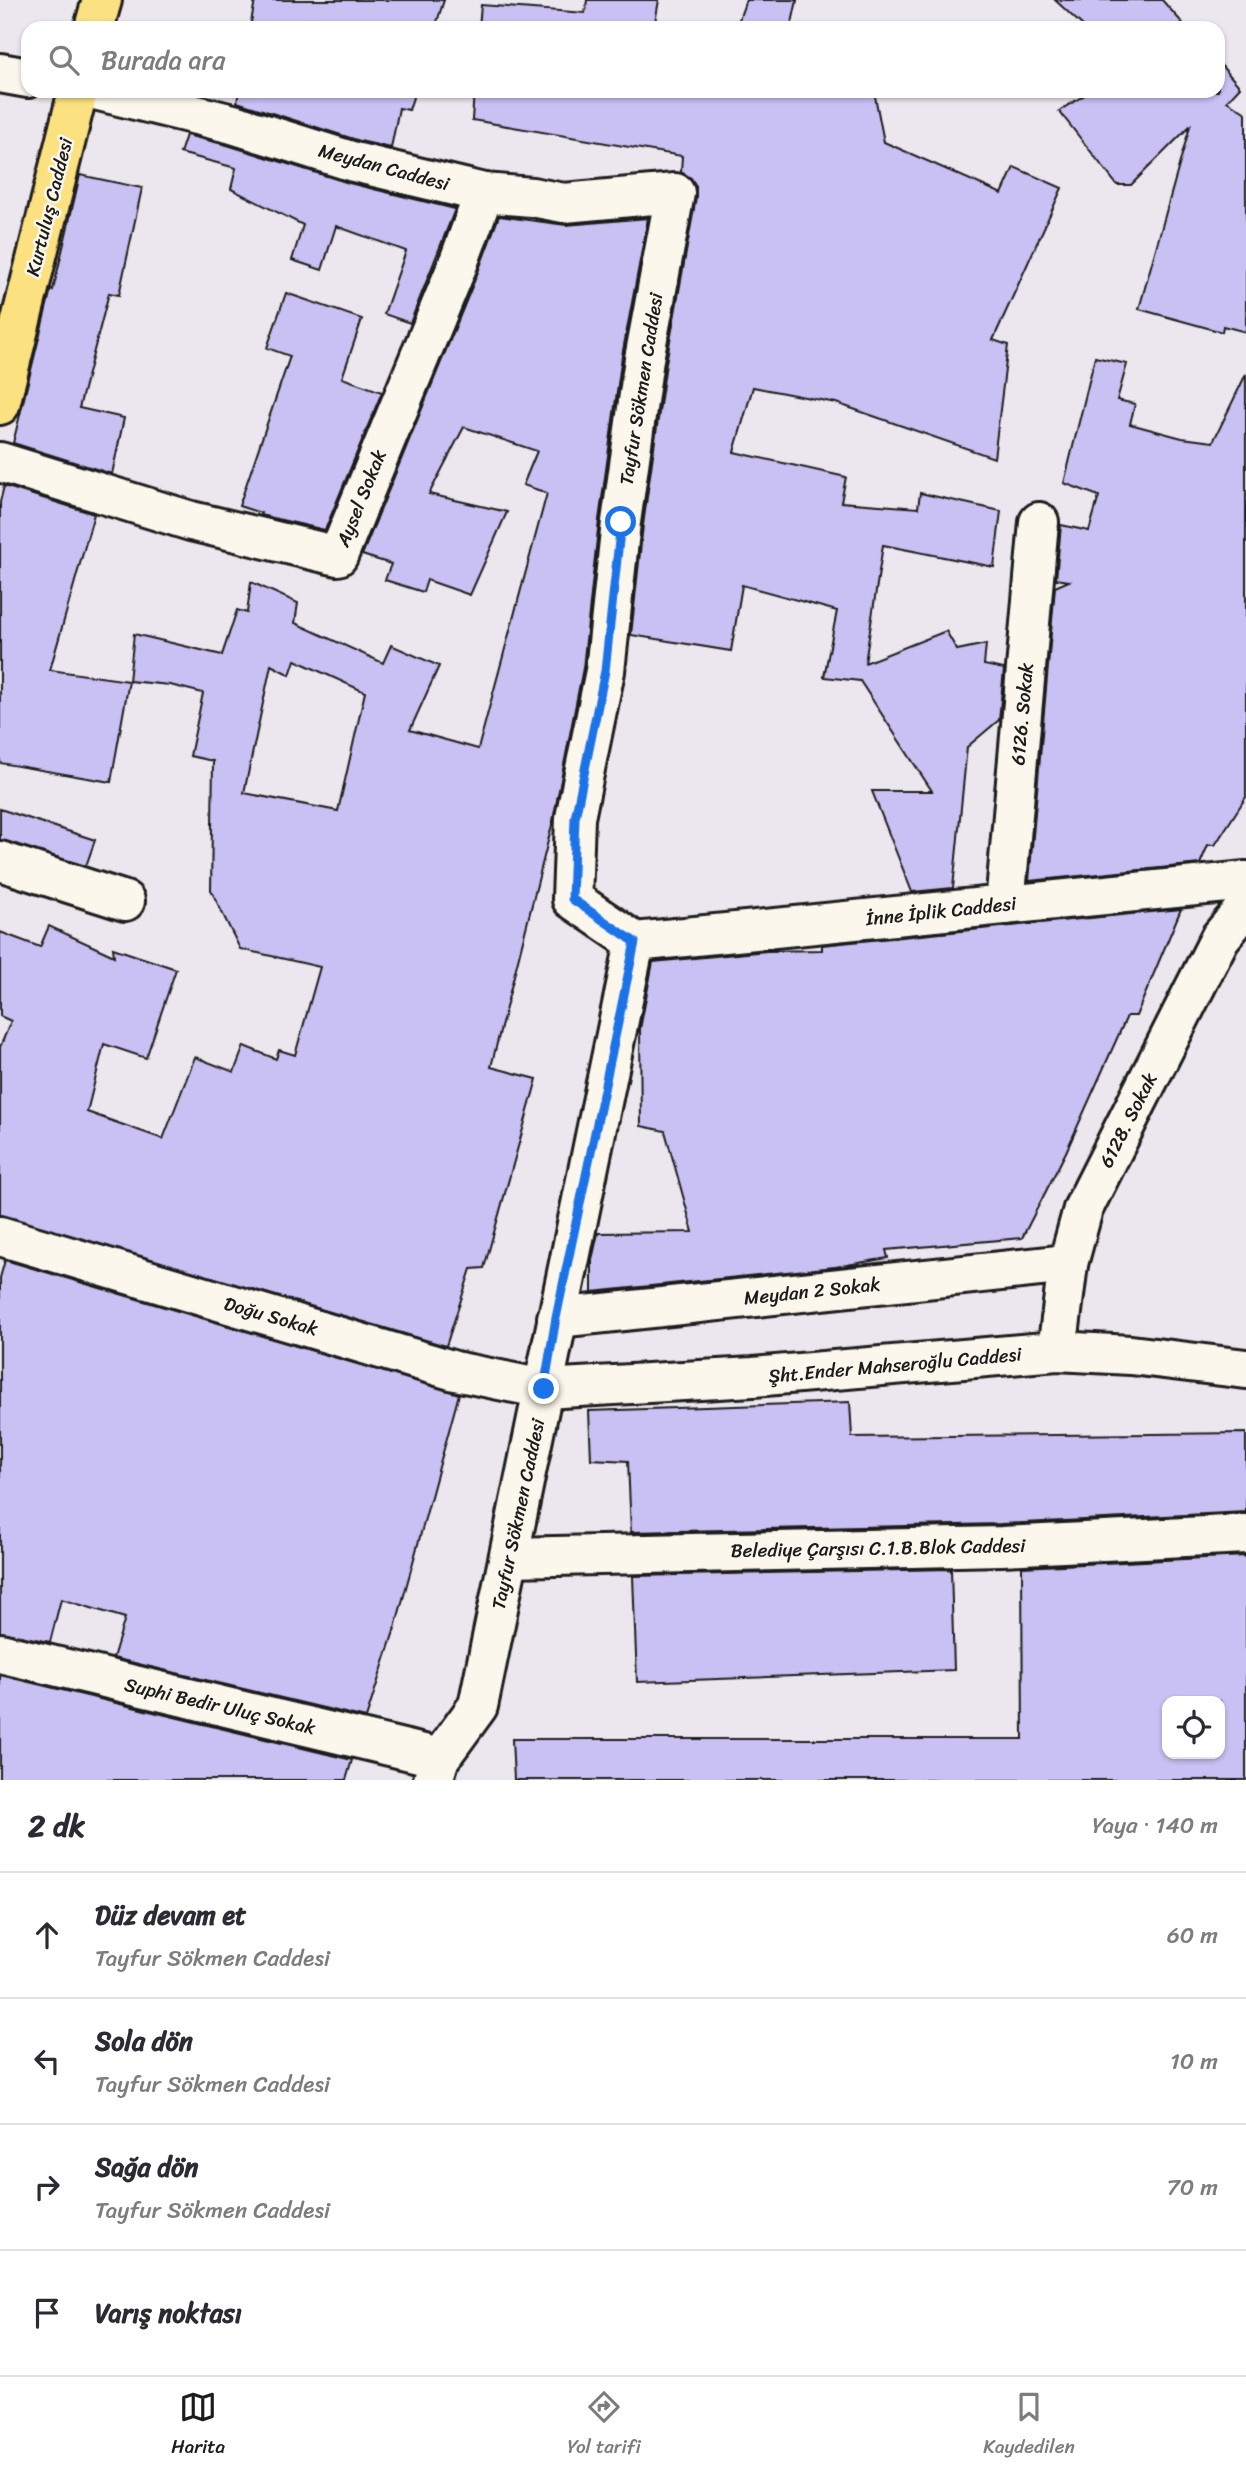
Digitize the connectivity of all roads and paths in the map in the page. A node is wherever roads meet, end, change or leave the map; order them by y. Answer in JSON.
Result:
{"nodes":[{"id":1,"x":102,"y":0,"type":"edge"},
{"id":2,"x":96,"y":21,"type":"edge"},
{"id":3,"x":0,"y":73,"type":"edge"},
{"id":4,"x":21,"y":77,"type":"edge"},
{"id":5,"x":76,"y":98,"type":"edge"},
{"id":6,"x":127,"y":98,"type":"edge"},
{"id":7,"x":484,"y":193,"type":"junction"},
{"id":8,"x":675,"y":193,"type":"joint"},
{"id":9,"x":0,"y":405,"type":"edge"},
{"id":10,"x":0,"y":462,"type":"edge"},
{"id":11,"x":1039,"y":522,"type":"dead end"},
{"id":12,"x":0,"y":861,"type":"edge"},
{"id":13,"x":1246,"y":880,"type":"edge"},
{"id":14,"x":125,"y":901,"type":"dead end"},
{"id":15,"x":1005,"y":905,"type":"junction"},
{"id":16,"x":1246,"y":906,"type":"edge"},
{"id":17,"x":635,"y":942,"type":"junction"},
{"id":18,"x":0,"y":1236,"type":"edge"},
{"id":19,"x":1068,"y":1264,"type":"junction"},
{"id":20,"x":556,"y":1318,"type":"junction"},
{"id":21,"x":1057,"y":1352,"type":"junction"},
{"id":22,"x":1246,"y":1369,"type":"edge"},
{"id":23,"x":544,"y":1389,"type":"junction"},
{"id":24,"x":1246,"y":1534,"type":"edge"},
{"id":25,"x":509,"y":1557,"type":"junction"},
{"id":26,"x":0,"y":1653,"type":"edge"},
{"id":27,"x":437,"y":1769,"type":"edge"}],
"edges":[{"from":1,"to":2,"type":"main road"},
{"from":3,"to":4,"type":"street"},
{"from":5,"to":9,"type":"main road","name":"Kurtuluş Caddesi"},
{"from":6,"to":7,"type":"street","name":"Meydan Caddesi"},
{"from":7,"to":8,"type":"street","name":"Meydan Caddesi"},
{"from":7,"to":10,"type":"street","name":"Aysel Sokak"},
{"from":8,"to":17,"type":"street","name":"Tayfur Sökmen Caddesi"},
{"from":11,"to":15,"type":"street","name":"6126. Sokak"},
{"from":12,"to":14,"type":"street"},
{"from":13,"to":15,"type":"street","name":"İnne İplik Caddesi"},
{"from":15,"to":17,"type":"street","name":"İnne İplik Caddesi"},
{"from":16,"to":19,"type":"street","name":"6128. Sokak"},
{"from":17,"to":20,"type":"street","name":"Tayfur Sökmen Caddesi"},
{"from":18,"to":23,"type":"street","name":"Doğu Sokak"},
{"from":19,"to":20,"type":"street","name":"Meydan 2 Sokak"},
{"from":19,"to":21,"type":"street","name":"6128. Sokak"},
{"from":20,"to":23,"type":"street","name":"Tayfur Sökmen Caddesi"},
{"from":21,"to":22,"type":"street","name":"Şht.Ender Mahseroğlu Caddesi"},
{"from":21,"to":23,"type":"street","name":"Şht.Ender Mahseroğlu Caddesi"},
{"from":23,"to":25,"type":"street","name":"Tayfur Sökmen Caddesi"},
{"from":24,"to":25,"type":"street","name":"Belediye Çarşısı C.1.B.Blok Caddesi"},
{"from":25,"to":27,"type":"street","name":"Tayfur Sökmen Caddesi"},
{"from":26,"to":27,"type":"street","name":"Suphi Bedir Uluç Sokak"}]}
